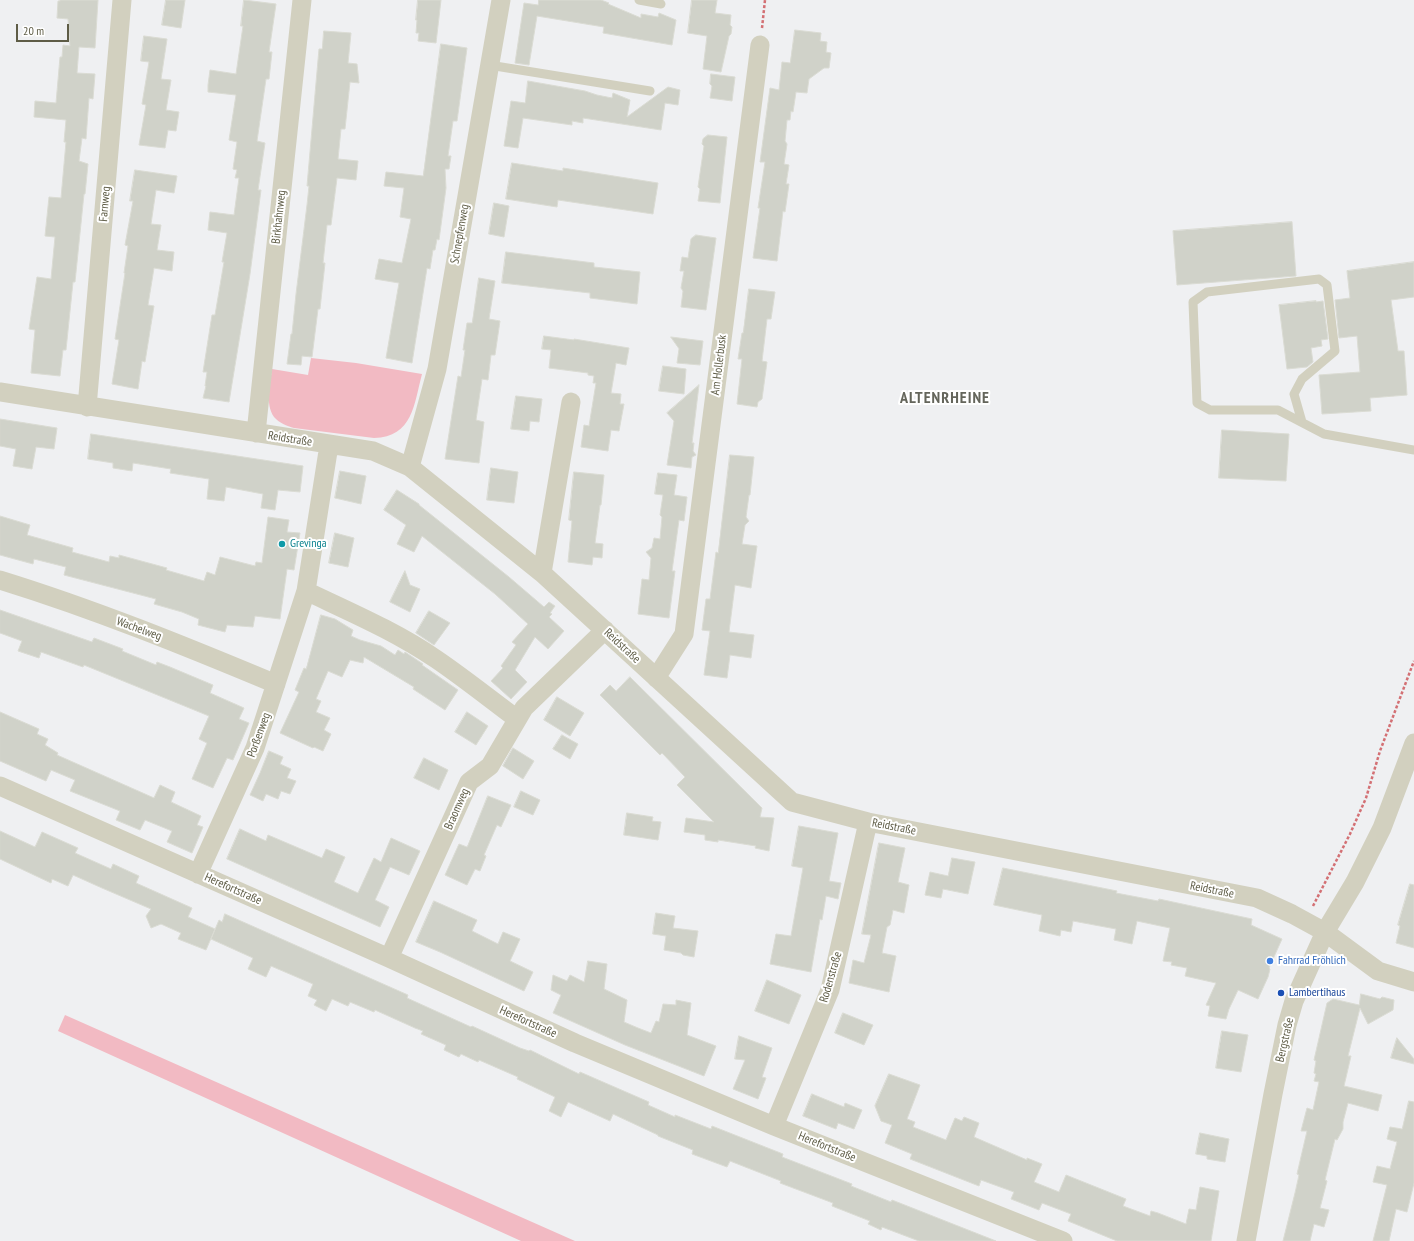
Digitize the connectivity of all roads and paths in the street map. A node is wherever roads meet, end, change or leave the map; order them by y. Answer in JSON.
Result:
{"nodes":[{"id":1,"x":122,"y":0,"type":"edge"},
{"id":2,"x":302,"y":0,"type":"edge"},
{"id":3,"x":500,"y":0,"type":"edge"},
{"id":4,"x":639,"y":0,"type":"edge"},
{"id":5,"x":766,"y":0,"type":"edge"},
{"id":6,"x":660,"y":4,"type":"dead end"},
{"id":7,"x":760,"y":45,"type":"joint"},
{"id":8,"x":489,"y":65,"type":"junction"},
{"id":9,"x":650,"y":91,"type":"dead end"},
{"id":10,"x":0,"y":392,"type":"edge"},
{"id":11,"x":570,"y":402,"type":"dead end"},
{"id":12,"x":87,"y":407,"type":"junction"},
{"id":13,"x":1302,"y":422,"type":"junction"},
{"id":14,"x":256,"y":433,"type":"junction"},
{"id":15,"x":329,"y":445,"type":"junction"},
{"id":16,"x":1414,"y":450,"type":"edge"},
{"id":17,"x":410,"y":467,"type":"junction"},
{"id":18,"x":542,"y":573,"type":"junction"},
{"id":19,"x":0,"y":580,"type":"edge"},
{"id":20,"x":306,"y":592,"type":"junction"},
{"id":21,"x":605,"y":630,"type":"junction"},
{"id":22,"x":1414,"y":661,"type":"edge"},
{"id":23,"x":656,"y":678,"type":"junction"},
{"id":24,"x":276,"y":684,"type":"junction"},
{"id":25,"x":518,"y":719,"type":"junction"},
{"id":26,"x":1414,"y":743,"type":"edge"},
{"id":27,"x":0,"y":786,"type":"edge"},
{"id":28,"x":868,"y":822,"type":"junction"},
{"id":29,"x":198,"y":874,"type":"junction"},
{"id":30,"x":1304,"y":921,"type":"junction"},
{"id":31,"x":1324,"y":932,"type":"junction"},
{"id":32,"x":389,"y":958,"type":"junction"},
{"id":33,"x":1414,"y":982,"type":"edge"},
{"id":34,"x":774,"y":1126,"type":"junction"},
{"id":35,"x":1063,"y":1241,"type":"edge"},
{"id":36,"x":1246,"y":1241,"type":"edge"}],
"edges":[{"from":1,"to":12,"type":"street","name":"Farnweg"},
{"from":2,"to":14,"type":"street","name":"Birkhahnweg"},
{"from":3,"to":8,"type":"street","name":"Schnepfenweg"},
{"from":4,"to":6,"type":"lane"},
{"from":5,"to":7,"type":"path"},
{"from":7,"to":23,"type":"street","name":"Am Hollerbusk"},
{"from":8,"to":9,"type":"lane"},
{"from":8,"to":17,"type":"street","name":"Schnepfenweg"},
{"from":10,"to":12,"type":"street","name":"Reidstraße"},
{"from":11,"to":18,"type":"street"},
{"from":12,"to":14,"type":"street","name":"Reidstraße"},
{"from":13,"to":13,"type":"lane"},
{"from":13,"to":16,"type":"lane"},
{"from":14,"to":15,"type":"street","name":"Reidstraße"},
{"from":15,"to":17,"type":"street","name":"Reidstraße"},
{"from":15,"to":20,"type":"street","name":"Porßenweg"},
{"from":17,"to":18,"type":"street","name":"Reidstraße"},
{"from":18,"to":21,"type":"street","name":"Reidstraße"},
{"from":19,"to":24,"type":"street","name":"Wachelweg"},
{"from":20,"to":24,"type":"street","name":"Porßenweg"},
{"from":20,"to":25,"type":"street"},
{"from":21,"to":23,"type":"street","name":"Reidstraße"},
{"from":21,"to":25,"type":"street","name":"Braomweg"},
{"from":22,"to":30,"type":"path"},
{"from":23,"to":28,"type":"street","name":"Reidstraße"},
{"from":24,"to":29,"type":"street","name":"Porßenweg"},
{"from":25,"to":32,"type":"street","name":"Braomweg"},
{"from":26,"to":31,"type":"street","name":"Bergstraße"},
{"from":27,"to":29,"type":"street","name":"Herefortstraße"},
{"from":28,"to":30,"type":"street","name":"Reidstraße"},
{"from":28,"to":34,"type":"street","name":"Rodenstraße"},
{"from":29,"to":32,"type":"street","name":"Herefortstraße"},
{"from":30,"to":31,"type":"street","name":"Reidstraße"},
{"from":31,"to":33,"type":"street","name":"Reidstraße"},
{"from":31,"to":36,"type":"street","name":"Bergstraße"},
{"from":32,"to":34,"type":"street","name":"Herefortstraße"},
{"from":34,"to":35,"type":"street","name":"Herefortstraße"}]}
